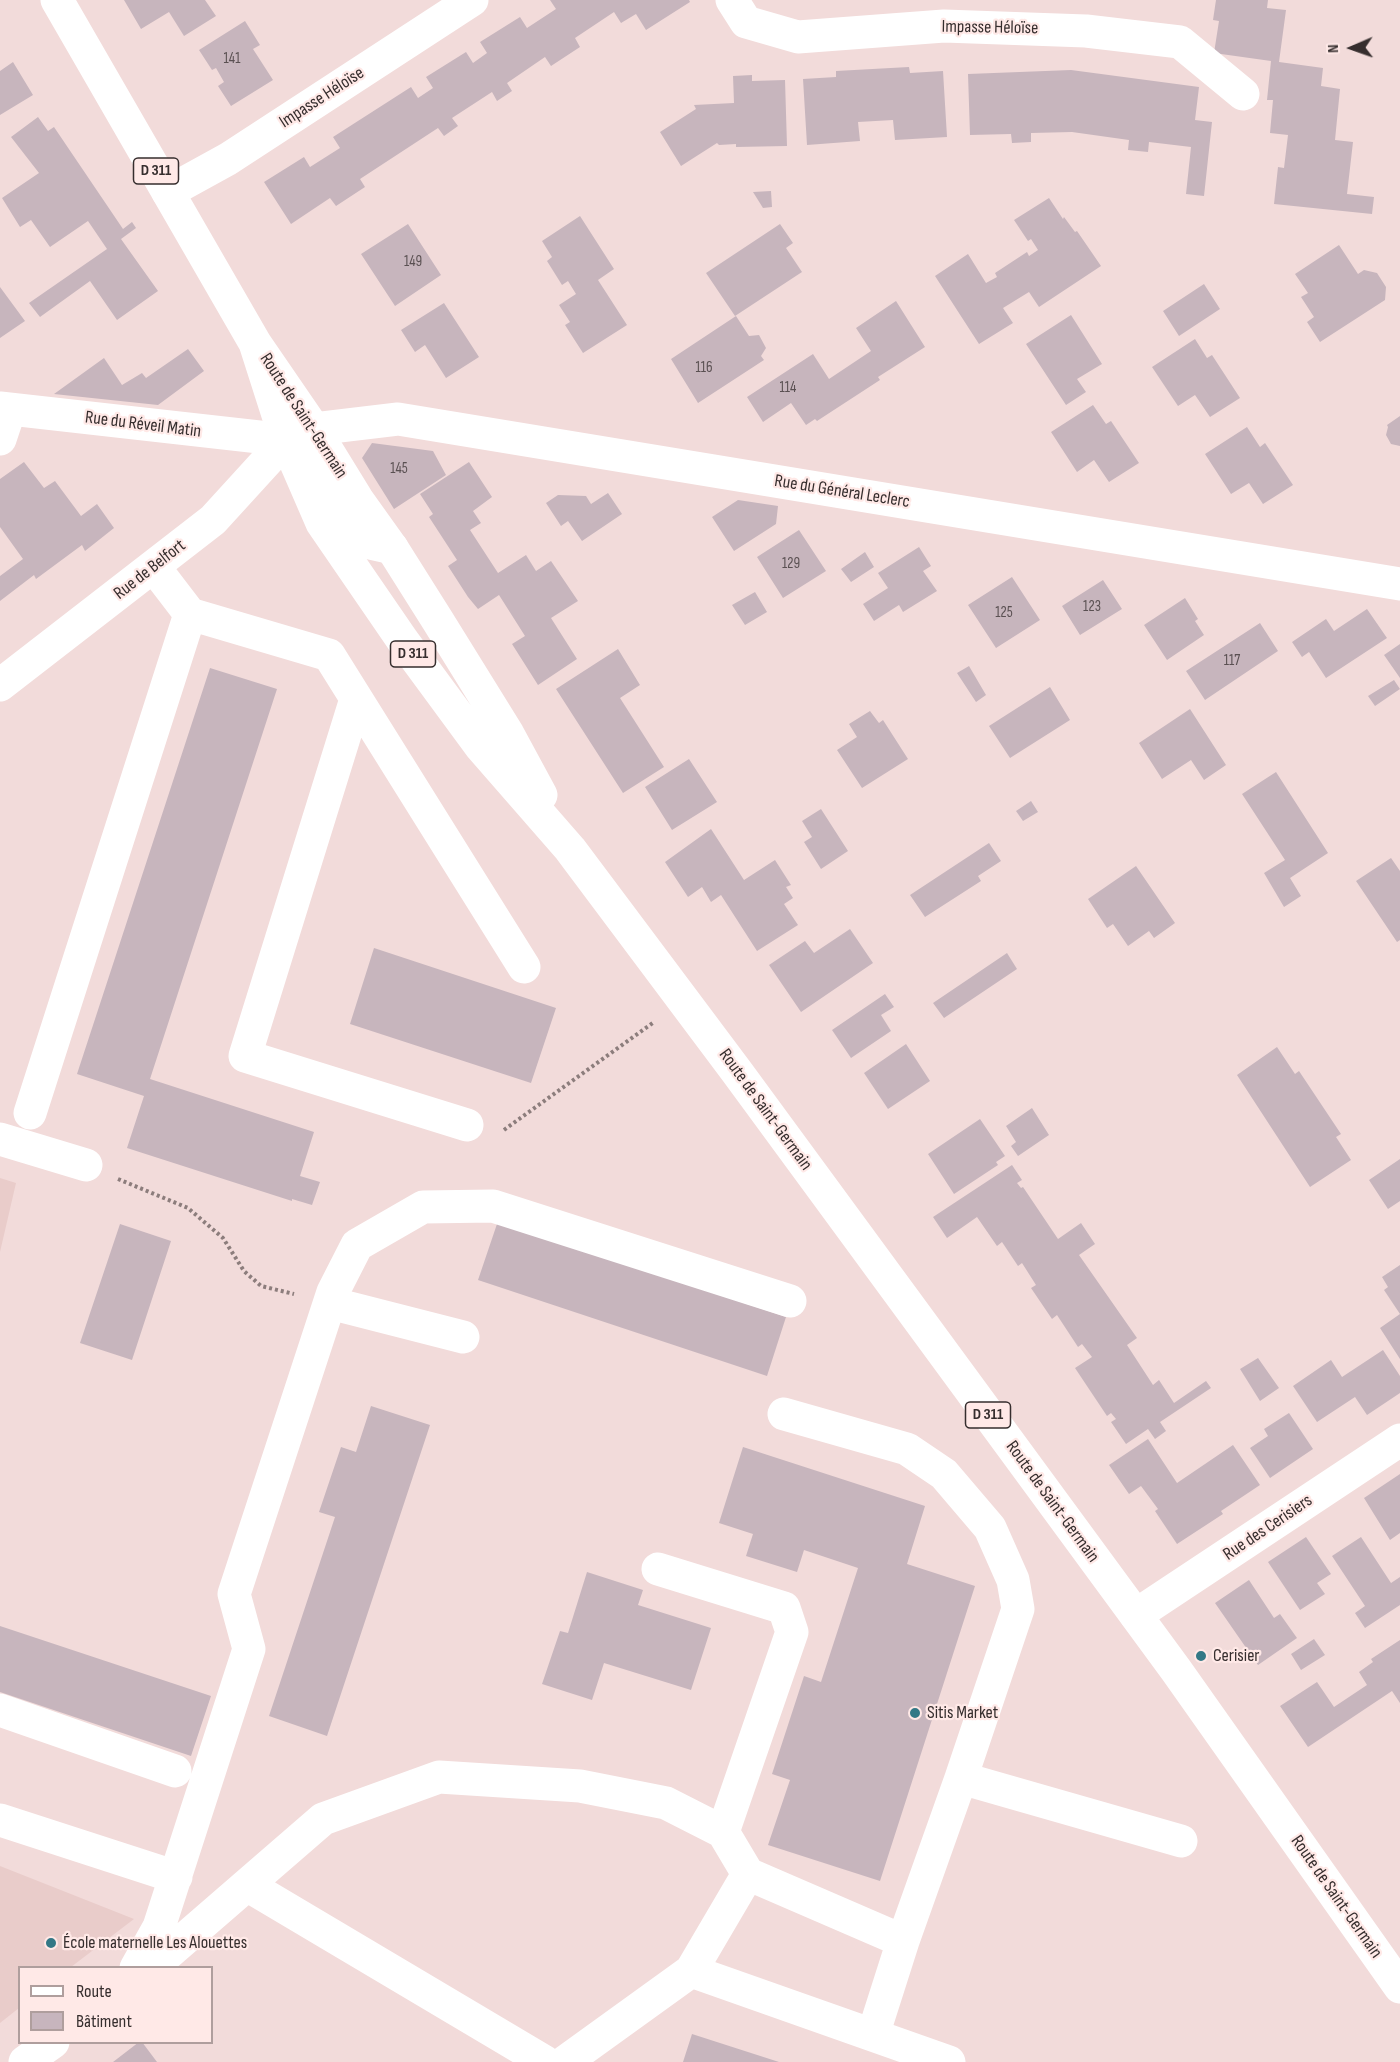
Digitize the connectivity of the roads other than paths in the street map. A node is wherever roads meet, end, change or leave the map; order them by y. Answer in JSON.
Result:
{"nodes":[{"id":1,"x":57,"y":0,"type":"edge"},
{"id":2,"x":472,"y":0,"type":"edge"},
{"id":3,"x":732,"y":0,"type":"edge"},
{"id":4,"x":1244,"y":94,"type":"dead end"},
{"id":5,"x":168,"y":192,"type":"junction"},
{"id":6,"x":3,"y":418,"type":"edge"},
{"id":7,"x":300,"y":435,"type":"junction"},
{"id":8,"x":154,"y":567,"type":"junction"},
{"id":9,"x":1400,"y":584,"type":"edge"},
{"id":10,"x":190,"y":614,"type":"junction"},
{"id":11,"x":0,"y":685,"type":"edge"},
{"id":12,"x":356,"y":699,"type":"junction"},
{"id":13,"x":570,"y":849,"type":"junction"},
{"id":14,"x":524,"y":968,"type":"dead end"},
{"id":15,"x":30,"y":1113,"type":"dead end"},
{"id":16,"x":466,"y":1125,"type":"dead end"},
{"id":17,"x":0,"y":1139,"type":"edge"},
{"id":18,"x":86,"y":1165,"type":"road end"},
{"id":19,"x":790,"y":1301,"type":"dead end"},
{"id":20,"x":330,"y":1303,"type":"junction"},
{"id":21,"x":463,"y":1337,"type":"dead end"},
{"id":22,"x":784,"y":1414,"type":"dead end"},
{"id":23,"x":1400,"y":1440,"type":"edge"},
{"id":24,"x":658,"y":1569,"type":"dead end"},
{"id":25,"x":1136,"y":1615,"type":"junction"},
{"id":26,"x":0,"y":1710,"type":"edge"},
{"id":27,"x":175,"y":1771,"type":"dead end"},
{"id":28,"x":961,"y":1778,"type":"junction"},
{"id":29,"x":0,"y":1820,"type":"edge"},
{"id":30,"x":723,"y":1832,"type":"junction"},
{"id":31,"x":1181,"y":1841,"type":"dead end"},
{"id":32,"x":748,"y":1874,"type":"junction"},
{"id":33,"x":176,"y":1877,"type":"junction"},
{"id":34,"x":246,"y":1885,"type":"junction"},
{"id":35,"x":903,"y":1941,"type":"junction"},
{"id":36,"x":137,"y":1966,"type":"edge"},
{"id":37,"x":153,"y":1966,"type":"edge"},
{"id":38,"x":691,"y":1971,"type":"junction"},
{"id":39,"x":1400,"y":1987,"type":"edge"},
{"id":40,"x":873,"y":2035,"type":"junction"},
{"id":41,"x":52,"y":2044,"type":"edge"},
{"id":42,"x":25,"y":2062,"type":"edge"},
{"id":43,"x":545,"y":2062,"type":"edge"},
{"id":44,"x":565,"y":2062,"type":"edge"},
{"id":45,"x":949,"y":2062,"type":"edge"}],
"edges":[{"from":1,"to":5,"type":"street","number":"D 311"},
{"from":2,"to":5,"type":"street","name":"Impasse Héloïse"},
{"from":3,"to":4,"type":"street","name":"Impasse Héloïse"},
{"from":5,"to":7,"type":"street","name":"Route de Saint-Germain","number":"D 311"},
{"from":6,"to":7,"type":"street","name":"Rue du Réveil Matin"},
{"from":7,"to":8,"type":"street","name":"Rue de Belfort"},
{"from":7,"to":9,"type":"street","name":"Rue du Général Leclerc"},
{"from":7,"to":13,"type":"street","name":"Route de Saint-Germain","number":"D 311"},
{"from":7,"to":13,"type":"street","name":"Route de Saint-Germain","number":"D 311"},
{"from":8,"to":10,"type":"street"},
{"from":8,"to":11,"type":"street","name":"Rue de Belfort"},
{"from":10,"to":12,"type":"street"},
{"from":10,"to":15,"type":"street"},
{"from":12,"to":14,"type":"street"},
{"from":12,"to":16,"type":"street"},
{"from":13,"to":25,"type":"street","name":"Route de Saint-Germain","number":"D 311"},
{"from":17,"to":18,"type":"street"},
{"from":19,"to":20,"type":"street"},
{"from":20,"to":21,"type":"street"},
{"from":20,"to":33,"type":"street"},
{"from":22,"to":28,"type":"street"},
{"from":23,"to":25,"type":"street","name":"Rue des Cerisiers"},
{"from":24,"to":30,"type":"street"},
{"from":25,"to":39,"type":"street","name":"Route de Saint-Germain","number":"D 311"},
{"from":26,"to":27,"type":"street"},
{"from":28,"to":31,"type":"street"},
{"from":28,"to":35,"type":"street"},
{"from":29,"to":33,"type":"street"},
{"from":30,"to":32,"type":"street"},
{"from":30,"to":34,"type":"street"},
{"from":32,"to":35,"type":"street"},
{"from":32,"to":38,"type":"street"},
{"from":33,"to":36,"type":"street"},
{"from":34,"to":37,"type":"street"},
{"from":34,"to":43,"type":"street"},
{"from":35,"to":40,"type":"street"},
{"from":38,"to":40,"type":"street"},
{"from":38,"to":44,"type":"street"},
{"from":40,"to":45,"type":"street"},
{"from":41,"to":42,"type":"street"}]}
